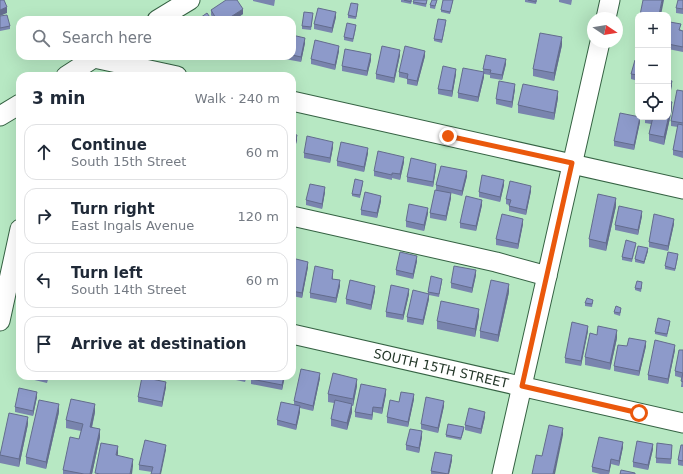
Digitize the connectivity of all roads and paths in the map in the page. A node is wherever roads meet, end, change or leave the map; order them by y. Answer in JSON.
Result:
{"nodes":[{"id":1,"x":190,"y":0,"type":"edge"},
{"id":2,"x":610,"y":0,"type":"edge"},
{"id":3,"x":607,"y":12,"type":"edge"},
{"id":4,"x":164,"y":16,"type":"edge"},
{"id":5,"x":599,"y":48,"type":"edge"},
{"id":6,"x":91,"y":60,"type":"edge"},
{"id":7,"x":109,"y":60,"type":"edge"},
{"id":8,"x":72,"y":72,"type":"edge"},
{"id":9,"x":160,"y":72,"type":"edge"},
{"id":10,"x":296,"y":102,"type":"edge"},
{"id":11,"x":16,"y":106,"type":"edge"},
{"id":12,"x":0,"y":116,"type":"edge"},
{"id":13,"x":572,"y":163,"type":"junction"},
{"id":14,"x":683,"y":189,"type":"edge"},
{"id":15,"x":296,"y":217,"type":"edge"},
{"id":16,"x":15,"y":272,"type":"edge"},
{"id":17,"x":547,"y":276,"type":"junction"},
{"id":18,"x":0,"y":321,"type":"edge"},
{"id":19,"x":296,"y":335,"type":"edge"},
{"id":20,"x":522,"y":386,"type":"junction"},
{"id":21,"x":683,"y":423,"type":"edge"},
{"id":22,"x":502,"y":474,"type":"edge"}],
"edges":[{"from":1,"to":4,"type":"street"},
{"from":2,"to":3,"type":"street"},
{"from":5,"to":13,"type":"street"},
{"from":6,"to":8,"type":"street"},
{"from":7,"to":9,"type":"street"},
{"from":10,"to":13,"type":"street"},
{"from":11,"to":12,"type":"street"},
{"from":13,"to":14,"type":"street"},
{"from":13,"to":17,"type":"street"},
{"from":15,"to":17,"type":"street"},
{"from":16,"to":18,"type":"street"},
{"from":17,"to":20,"type":"street"},
{"from":19,"to":20,"type":"street","name":"SOUTH 15TH STREET"},
{"from":20,"to":21,"type":"street","name":"SOUTH 15TH STREET"},
{"from":20,"to":22,"type":"street"}]}
